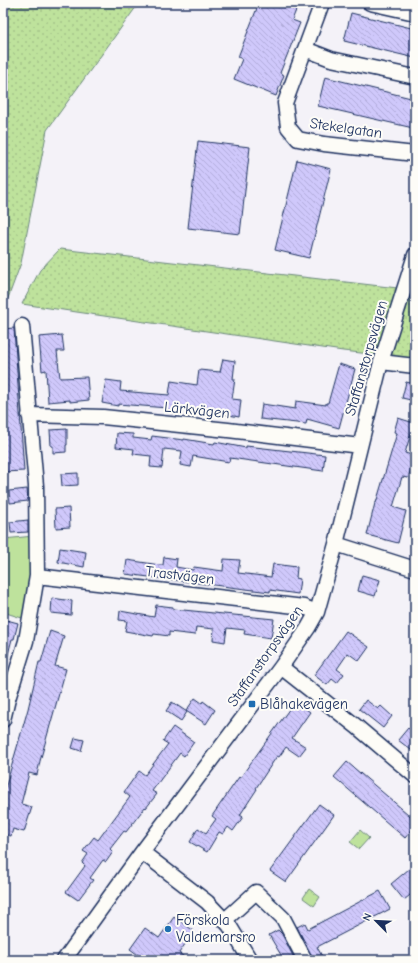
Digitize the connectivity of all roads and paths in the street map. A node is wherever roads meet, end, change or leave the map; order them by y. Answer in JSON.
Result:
{"nodes":[{"id":1,"x":322,"y":3,"type":"edge"},
{"id":2,"x":370,"y":3,"type":"edge"},
{"id":3,"x":415,"y":13,"type":"edge"},
{"id":4,"x":305,"y":49,"type":"junction"},
{"id":5,"x":415,"y":77,"type":"edge"},
{"id":6,"x":415,"y":154,"type":"edge"},
{"id":7,"x":415,"y":255,"type":"edge"},
{"id":8,"x":22,"y":326,"type":"dead end"},
{"id":9,"x":381,"y":362,"type":"junction"},
{"id":10,"x":415,"y":366,"type":"edge"},
{"id":11,"x":29,"y":415,"type":"junction"},
{"id":12,"x":360,"y":446,"type":"junction"},
{"id":13,"x":336,"y":544,"type":"junction"},
{"id":14,"x":415,"y":569,"type":"edge"},
{"id":15,"x":38,"y":576,"type":"junction"},
{"id":16,"x":317,"y":612,"type":"junction"},
{"id":17,"x":281,"y":667,"type":"junction"},
{"id":18,"x":3,"y":720,"type":"edge"},
{"id":19,"x":415,"y":776,"type":"edge"},
{"id":20,"x":142,"y":852,"type":"junction"},
{"id":21,"x":225,"y":920,"type":"junction"},
{"id":22,"x":64,"y":960,"type":"edge"},
{"id":23,"x":250,"y":960,"type":"edge"},
{"id":24,"x":306,"y":960,"type":"edge"}],
"edges":[{"from":1,"to":4,"type":"street","name":"Stekelgatan"},
{"from":2,"to":3,"type":"street"},
{"from":4,"to":5,"type":"street"},
{"from":4,"to":6,"type":"street","name":"Stekelgatan"},
{"from":7,"to":9,"type":"street","name":"Staffanstorpsvägen"},
{"from":8,"to":11,"type":"street"},
{"from":9,"to":10,"type":"street"},
{"from":9,"to":12,"type":"street","name":"Staffanstorpsvägen"},
{"from":11,"to":12,"type":"street","name":"Lärkvägen"},
{"from":11,"to":15,"type":"street"},
{"from":12,"to":13,"type":"street","name":"Staffanstorpsvägen"},
{"from":13,"to":14,"type":"street"},
{"from":13,"to":16,"type":"street","name":"Staffanstorpsvägen"},
{"from":15,"to":16,"type":"street","name":"Trastvägen"},
{"from":15,"to":18,"type":"street"},
{"from":16,"to":17,"type":"street","name":"Staffanstorpsvägen"},
{"from":17,"to":19,"type":"street"},
{"from":17,"to":20,"type":"street","name":"Staffanstorpsvägen"},
{"from":20,"to":21,"type":"street"},
{"from":20,"to":22,"type":"street","name":"Staffanstorpsvägen"},
{"from":21,"to":23,"type":"street"},
{"from":21,"to":24,"type":"street"}]}
